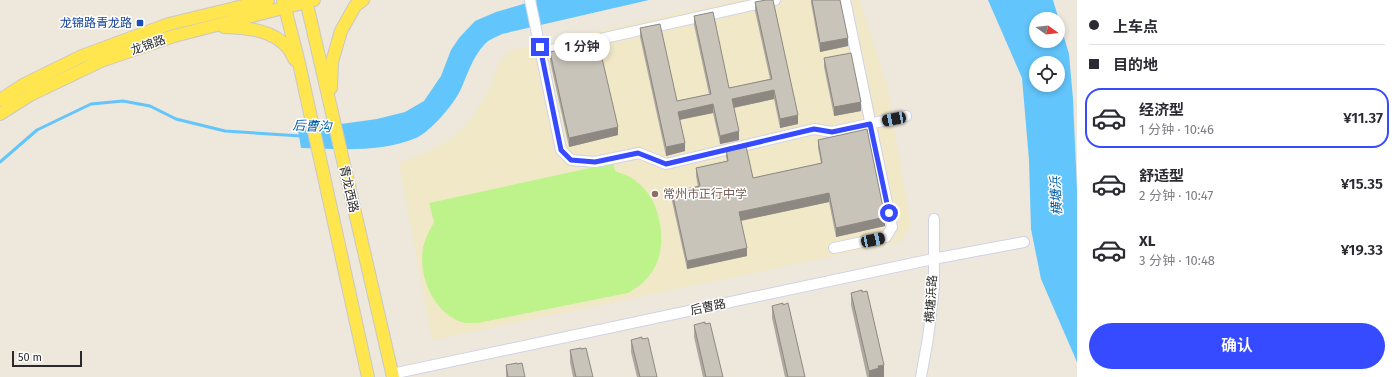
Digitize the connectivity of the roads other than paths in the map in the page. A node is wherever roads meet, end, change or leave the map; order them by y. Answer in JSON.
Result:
{"nodes":[{"id":1,"x":238,"y":0,"type":"edge"},
{"id":2,"x":268,"y":0,"type":"edge"},
{"id":3,"x":363,"y":0,"type":"edge"},
{"id":4,"x":530,"y":0,"type":"edge"},
{"id":5,"x":775,"y":0,"type":"edge"},
{"id":6,"x":845,"y":0,"type":"edge"},
{"id":7,"x":309,"y":1,"type":"edge"},
{"id":8,"x":284,"y":4,"type":"edge"},
{"id":9,"x":226,"y":10,"type":"junction"},
{"id":10,"x":213,"y":26,"type":"junction"},
{"id":11,"x":541,"y":50,"type":"junction"},
{"id":12,"x":300,"y":71,"type":"junction"},
{"id":13,"x":0,"y":100,"type":"edge"},
{"id":14,"x":331,"y":103,"type":"junction"},
{"id":15,"x":0,"y":114,"type":"edge"},
{"id":16,"x":906,"y":116,"type":"dead end"},
{"id":17,"x":870,"y":124,"type":"junction"},
{"id":18,"x":934,"y":219,"type":"dead end"},
{"id":19,"x":1024,"y":242,"type":"dead end"},
{"id":20,"x":834,"y":248,"type":"dead end"},
{"id":21,"x":933,"y":259,"type":"junction"},
{"id":22,"x":392,"y":375,"type":"edge"},
{"id":23,"x":368,"y":377,"type":"edge"},
{"id":24,"x":921,"y":377,"type":"edge"}],
"edges":[{"from":1,"to":9,"type":"main road"},
{"from":2,"to":9,"type":"main road","name":"龙锦路"},
{"from":3,"to":14,"type":"main road"},
{"from":4,"to":11,"type":"street"},
{"from":5,"to":11,"type":"street"},
{"from":6,"to":17,"type":"street"},
{"from":7,"to":8,"type":"main road","name":"龙锦路"},
{"from":7,"to":14,"type":"main road","name":"青龙西路"},
{"from":8,"to":10,"type":"main road","name":"龙锦路"},
{"from":8,"to":12,"type":"main road","name":"青龙西路"},
{"from":9,"to":13,"type":"main road","name":"龙锦路"},
{"from":10,"to":12,"type":"main road"},
{"from":10,"to":15,"type":"main road","name":"龙锦路"},
{"from":11,"to":17,"type":"street"},
{"from":12,"to":23,"type":"main road","name":"青龙西路"},
{"from":14,"to":22,"type":"main road","name":"青龙西路"},
{"from":16,"to":17,"type":"street"},
{"from":17,"to":20,"type":"street"},
{"from":18,"to":21,"type":"street","name":"横塘浜路"},
{"from":19,"to":21,"type":"street","name":"后曹路"},
{"from":21,"to":22,"type":"street","name":"后曹路"},
{"from":21,"to":24,"type":"street","name":"横塘浜路"}]}
